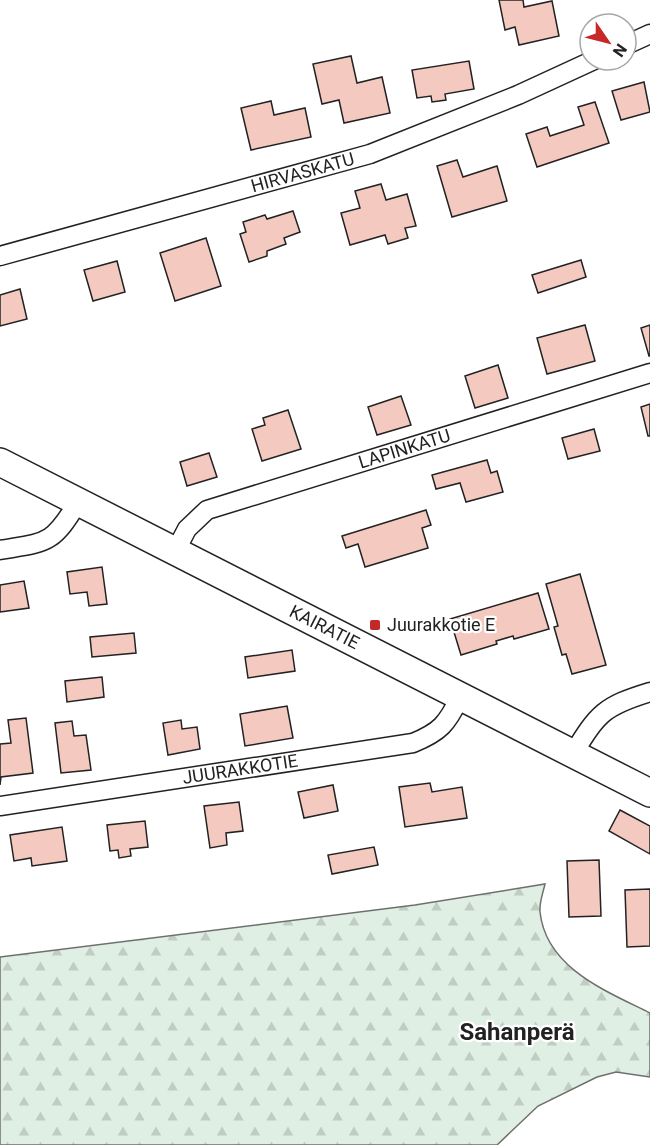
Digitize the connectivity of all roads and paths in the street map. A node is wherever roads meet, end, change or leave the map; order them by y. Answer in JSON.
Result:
{"nodes":[{"id":1,"x":578,"y":68,"type":"edge"},
{"id":2,"x":0,"y":255,"type":"edge"},
{"id":3,"x":650,"y":373,"type":"edge"},
{"id":4,"x":0,"y":462,"type":"edge"},
{"id":5,"x":78,"y":502,"type":"junction"},
{"id":6,"x":0,"y":550,"type":"edge"},
{"id":7,"x":176,"y":550,"type":"junction"},
{"id":8,"x":650,"y":692,"type":"edge"},
{"id":9,"x":460,"y":697,"type":"junction"},
{"id":10,"x":573,"y":754,"type":"junction"},
{"id":11,"x":650,"y":793,"type":"edge"},
{"id":12,"x":0,"y":806,"type":"edge"}],
"edges":[{"from":1,"to":2,"type":"street","name":"HIRVASKATU"},
{"from":3,"to":7,"type":"street","name":"LAPINKATU"},
{"from":4,"to":5,"type":"main road","name":"KAIRATIE"},
{"from":5,"to":6,"type":"street"},
{"from":5,"to":7,"type":"main road","name":"KAIRATIE"},
{"from":7,"to":9,"type":"main road","name":"KAIRATIE"},
{"from":8,"to":10,"type":"street"},
{"from":9,"to":10,"type":"main road","name":"KAIRATIE"},
{"from":9,"to":12,"type":"street","name":"JUURAKKOTIE"},
{"from":10,"to":11,"type":"main road","name":"KAIRATIE"}]}
